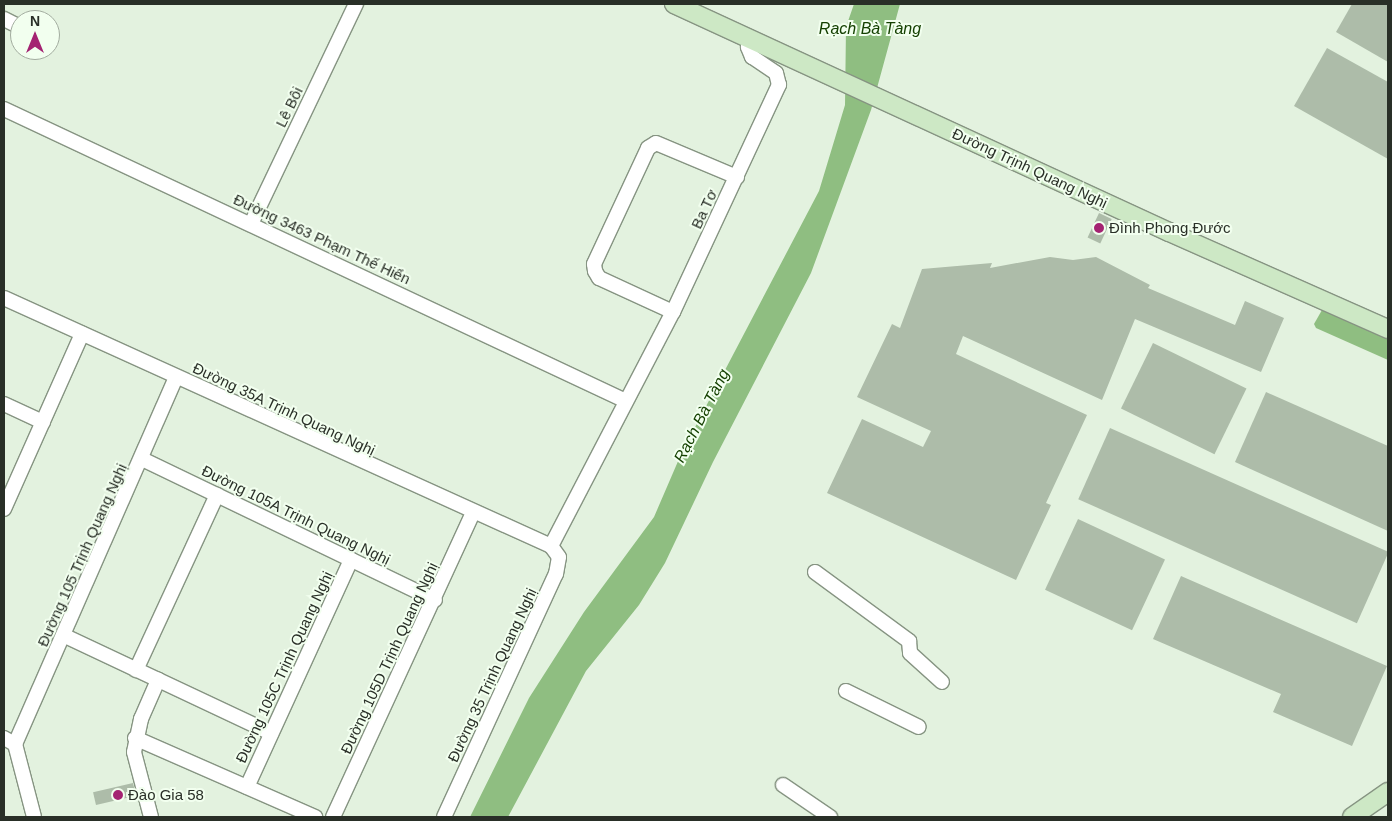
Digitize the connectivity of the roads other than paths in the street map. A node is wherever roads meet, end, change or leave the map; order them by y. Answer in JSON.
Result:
{"nodes":[{"id":1,"x":356,"y":4,"type":"edge"},
{"id":2,"x":674,"y":4,"type":"edge"},
{"id":3,"x":751,"y":38,"type":"junction"},
{"id":4,"x":4,"y":109,"type":"edge"},
{"id":5,"x":737,"y":177,"type":"junction"},
{"id":6,"x":251,"y":224,"type":"junction"},
{"id":7,"x":4,"y":298,"type":"edge"},
{"id":8,"x":673,"y":312,"type":"junction"},
{"id":9,"x":1388,"y":329,"type":"edge"},
{"id":10,"x":82,"y":334,"type":"junction"},
{"id":11,"x":176,"y":378,"type":"junction"},
{"id":12,"x":626,"y":401,"type":"junction"},
{"id":13,"x":4,"y":404,"type":"edge"},
{"id":14,"x":43,"y":422,"type":"junction"},
{"id":15,"x":142,"y":459,"type":"junction"},
{"id":16,"x":217,"y":495,"type":"junction"},
{"id":17,"x":4,"y":509,"type":"edge"},
{"id":18,"x":473,"y":512,"type":"junction"},
{"id":19,"x":551,"y":546,"type":"junction"},
{"id":20,"x":352,"y":560,"type":"junction"},
{"id":21,"x":815,"y":572,"type":"dead end"},
{"id":22,"x":435,"y":600,"type":"junction"},
{"id":23,"x":64,"y":636,"type":"junction"},
{"id":24,"x":136,"y":670,"type":"junction"},
{"id":25,"x":158,"y":680,"type":"junction"},
{"id":26,"x":942,"y":682,"type":"dead end"},
{"id":27,"x":846,"y":691,"type":"dead end"},
{"id":28,"x":919,"y":728,"type":"dead end"},
{"id":29,"x":271,"y":733,"type":"junction"},
{"id":30,"x":135,"y":738,"type":"junction"},
{"id":31,"x":9,"y":741,"type":"edge"},
{"id":32,"x":784,"y":785,"type":"dead end"},
{"id":33,"x":247,"y":787,"type":"junction"},
{"id":34,"x":1388,"y":792,"type":"edge"},
{"id":35,"x":34,"y":817,"type":"edge"},
{"id":36,"x":151,"y":817,"type":"edge"},
{"id":37,"x":315,"y":817,"type":"edge"},
{"id":38,"x":333,"y":817,"type":"edge"},
{"id":39,"x":444,"y":817,"type":"edge"},
{"id":40,"x":830,"y":817,"type":"edge"},
{"id":41,"x":1352,"y":817,"type":"edge"}],
"edges":[{"from":1,"to":6,"type":"street","name":"Lê Bôi"},
{"from":2,"to":3,"type":"main road","name":"Đường Trịnh Quang Nghị"},
{"from":3,"to":5,"type":"street","name":"Ba Tơ"},
{"from":3,"to":9,"type":"main road","name":"Đường Trịnh Quang Nghị"},
{"from":4,"to":6,"type":"street","name":"Đường 3463 Phạm Thế Hiển"},
{"from":5,"to":8,"type":"street","name":"Ba Tơ"},
{"from":5,"to":8,"type":"street"},
{"from":6,"to":12,"type":"street","name":"Đường 3463 Phạm Thế Hiển"},
{"from":7,"to":10,"type":"street","name":"Đường 35A Trịnh Quang Nghị"},
{"from":8,"to":12,"type":"street","name":"Ba Tơ"},
{"from":10,"to":11,"type":"street","name":"Đường 35A Trịnh Quang Nghị"},
{"from":10,"to":14,"type":"street"},
{"from":11,"to":15,"type":"street","name":"Đường 105 Trịnh Quang Nghị"},
{"from":11,"to":18,"type":"street","name":"Đường 35A Trịnh Quang Nghị"},
{"from":12,"to":19,"type":"street","name":"Ba Tơ"},
{"from":13,"to":14,"type":"street"},
{"from":14,"to":17,"type":"street"},
{"from":15,"to":16,"type":"street","name":"Đường 105A Trịnh Quang Nghị"},
{"from":15,"to":23,"type":"street","name":"Đường 105 Trịnh Quang Nghị"},
{"from":16,"to":20,"type":"street","name":"Đường 105A Trịnh Quang Nghị"},
{"from":16,"to":24,"type":"street"},
{"from":18,"to":19,"type":"street","name":"Đường 35A Trịnh Quang Nghị"},
{"from":18,"to":22,"type":"street","name":"Đường 105D Trịnh Quang Nghị"},
{"from":19,"to":39,"type":"street","name":"Đường 35 Trịnh Quang Nghị"},
{"from":20,"to":22,"type":"street","name":"Đường 105A Trịnh Quang Nghị"},
{"from":20,"to":29,"type":"street","name":"Đường 105C Trịnh Quang Nghị"},
{"from":21,"to":26,"type":"street"},
{"from":22,"to":38,"type":"street","name":"Đường 105D Trịnh Quang Nghị"},
{"from":23,"to":24,"type":"street"},
{"from":23,"to":31,"type":"street","name":"Đường 105 Trịnh Quang Nghị"},
{"from":24,"to":25,"type":"street"},
{"from":25,"to":29,"type":"street"},
{"from":25,"to":30,"type":"street"},
{"from":27,"to":28,"type":"street"},
{"from":29,"to":33,"type":"street","name":"Đường 105C Trịnh Quang Nghị"},
{"from":30,"to":33,"type":"street"},
{"from":30,"to":36,"type":"street"},
{"from":31,"to":35,"type":"street"},
{"from":32,"to":40,"type":"street"},
{"from":33,"to":37,"type":"street"},
{"from":34,"to":41,"type":"main road"}]}
